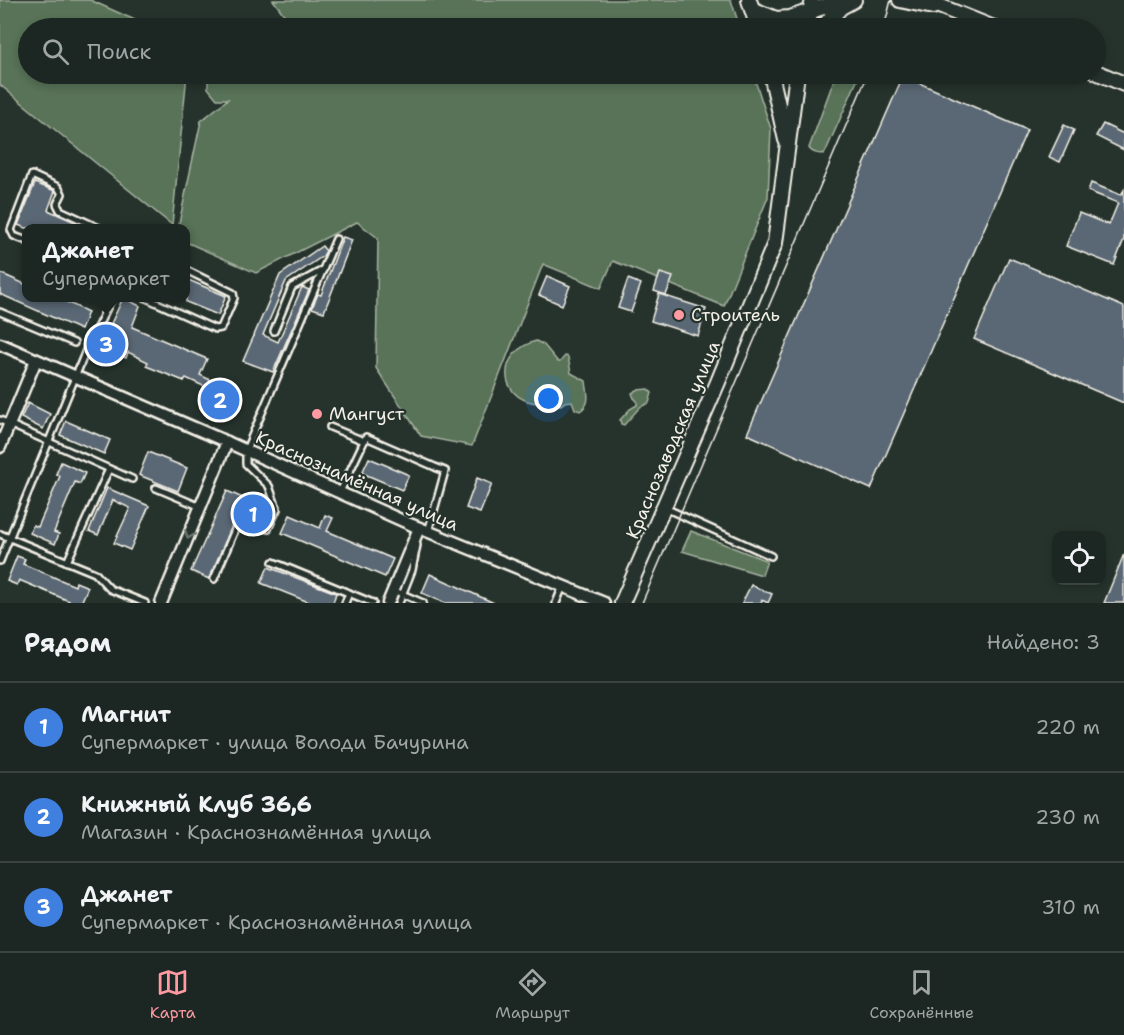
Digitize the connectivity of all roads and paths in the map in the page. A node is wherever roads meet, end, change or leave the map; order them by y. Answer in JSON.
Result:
{"nodes":[{"id":1,"x":844,"y":0,"type":"edge"},
{"id":2,"x":854,"y":0,"type":"edge"},
{"id":3,"x":900,"y":0,"type":"edge"},
{"id":4,"x":924,"y":0,"type":"edge"},
{"id":5,"x":751,"y":4,"type":"edge"},
{"id":6,"x":812,"y":5,"type":"edge"},
{"id":7,"x":950,"y":10,"type":"junction"},
{"id":8,"x":774,"y":18,"type":"edge"},
{"id":9,"x":790,"y":18,"type":"edge"},
{"id":10,"x":831,"y":18,"type":"edge"},
{"id":11,"x":970,"y":18,"type":"edge"},
{"id":12,"x":1106,"y":77,"type":"edge"},
{"id":13,"x":773,"y":84,"type":"edge"},
{"id":14,"x":796,"y":84,"type":"edge"},
{"id":15,"x":800,"y":84,"type":"edge"},
{"id":16,"x":1124,"y":84,"type":"edge"},
{"id":17,"x":795,"y":99,"type":"junction"},
{"id":18,"x":788,"y":151,"type":"junction"},
{"id":19,"x":90,"y":224,"type":"edge"},
{"id":20,"x":22,"y":239,"type":"edge"},
{"id":21,"x":336,"y":239,"type":"dead end"},
{"id":22,"x":323,"y":270,"type":"junction"},
{"id":23,"x":190,"y":272,"type":"edge"},
{"id":24,"x":110,"y":302,"type":"edge"},
{"id":25,"x":156,"y":302,"type":"edge"},
{"id":26,"x":0,"y":312,"type":"edge"},
{"id":27,"x":274,"y":331,"type":"dead end"},
{"id":28,"x":74,"y":343,"type":"dead end"},
{"id":29,"x":0,"y":344,"type":"edge"},
{"id":30,"x":36,"y":360,"type":"junction"},
{"id":31,"x":75,"y":376,"type":"junction"},
{"id":32,"x":5,"y":422,"type":"edge"},
{"id":33,"x":330,"y":427,"type":"dead end"},
{"id":34,"x":364,"y":441,"type":"junction"},
{"id":35,"x":48,"y":442,"type":"junction"},
{"id":36,"x":227,"y":442,"type":"junction"},
{"id":37,"x":0,"y":447,"type":"edge"},
{"id":38,"x":246,"y":450,"type":"junction"},
{"id":39,"x":109,"y":469,"type":"junction"},
{"id":40,"x":132,"y":479,"type":"dead end"},
{"id":41,"x":156,"y":488,"type":"dead end"},
{"id":42,"x":340,"y":492,"type":"junction"},
{"id":43,"x":201,"y":507,"type":"junction"},
{"id":44,"x":663,"y":508,"type":"junction"},
{"id":45,"x":424,"y":530,"type":"junction"},
{"id":46,"x":0,"y":534,"type":"edge"},
{"id":47,"x":9,"y":538,"type":"junction"},
{"id":48,"x":771,"y":556,"type":"dead end"},
{"id":49,"x":0,"y":561,"type":"edge"},
{"id":50,"x":67,"y":562,"type":"junction"},
{"id":51,"x":273,"y":562,"type":"dead end"},
{"id":52,"x":214,"y":579,"type":"dead end"},
{"id":53,"x":563,"y":586,"type":"junction"},
{"id":54,"x":398,"y":592,"type":"junction"},
{"id":55,"x":349,"y":593,"type":"junction"},
{"id":56,"x":145,"y":603,"type":"edge"},
{"id":57,"x":161,"y":603,"type":"edge"},
{"id":58,"x":345,"y":603,"type":"edge"},
{"id":59,"x":373,"y":603,"type":"edge"},
{"id":60,"x":388,"y":603,"type":"edge"},
{"id":61,"x":399,"y":603,"type":"edge"},
{"id":62,"x":423,"y":603,"type":"edge"},
{"id":63,"x":556,"y":603,"type":"edge"},
{"id":64,"x":604,"y":603,"type":"edge"},
{"id":65,"x":622,"y":603,"type":"edge"}],
"edges":[{"from":1,"to":6,"type":"street"},
{"from":2,"to":10,"type":"street"},
{"from":3,"to":7,"type":"street"},
{"from":4,"to":7,"type":"street"},
{"from":5,"to":8,"type":"street"},
{"from":6,"to":9,"type":"street"},
{"from":7,"to":11,"type":"street"},
{"from":12,"to":16,"type":"street"},
{"from":13,"to":18,"type":"street"},
{"from":14,"to":17,"type":"street"},
{"from":15,"to":17,"type":"street"},
{"from":17,"to":18,"type":"street","name":"Краснозаводская улица"},
{"from":18,"to":44,"type":"street","name":"Краснозаводская улица"},
{"from":19,"to":20,"type":"lane"},
{"from":21,"to":22,"type":"lane"},
{"from":22,"to":27,"type":"lane"},
{"from":22,"to":38,"type":"lane"},
{"from":23,"to":25,"type":"lane"},
{"from":24,"to":31,"type":"lane"},
{"from":26,"to":28,"type":"lane"},
{"from":29,"to":30,"type":"street","name":"Краснознамённая улица"},
{"from":30,"to":31,"type":"street","name":"Краснознамённая улица"},
{"from":30,"to":32,"type":"street"},
{"from":31,"to":35,"type":"lane"},
{"from":31,"to":36,"type":"street","name":"Краснознамённая улица"},
{"from":32,"to":35,"type":"lane"},
{"from":32,"to":37,"type":"street"},
{"from":33,"to":34,"type":"lane"},
{"from":34,"to":42,"type":"lane"},
{"from":34,"to":45,"type":"lane"},
{"from":35,"to":39,"type":"lane"},
{"from":35,"to":47,"type":"lane"},
{"from":36,"to":38,"type":"street","name":"Краснознамённая улица"},
{"from":36,"to":43,"type":"street"},
{"from":38,"to":42,"type":"street","name":"Краснознамённая улица"},
{"from":38,"to":52,"type":"lane"},
{"from":39,"to":40,"type":"lane"},
{"from":39,"to":50,"type":"lane"},
{"from":41,"to":43,"type":"lane"},
{"from":42,"to":45,"type":"street","name":"Краснознамённая улица"},
{"from":43,"to":57,"type":"street","one_way":true},
{"from":44,"to":48,"type":"lane"},
{"from":44,"to":65,"type":"street","name":"Краснозаводская улица"},
{"from":45,"to":53,"type":"street","name":"Краснознамённая улица"},
{"from":45,"to":54,"type":"street"},
{"from":46,"to":47,"type":"lane"},
{"from":47,"to":49,"type":"lane"},
{"from":47,"to":50,"type":"lane"},
{"from":50,"to":56,"type":"lane"},
{"from":51,"to":55,"type":"lane"},
{"from":53,"to":63,"type":"lane"},
{"from":53,"to":64,"type":"street","name":"Краснознамённая улица"},
{"from":54,"to":60,"type":"street"},
{"from":54,"to":61,"type":"lane"},
{"from":54,"to":62,"type":"lane"},
{"from":55,"to":58,"type":"lane"},
{"from":55,"to":59,"type":"lane"}]}
